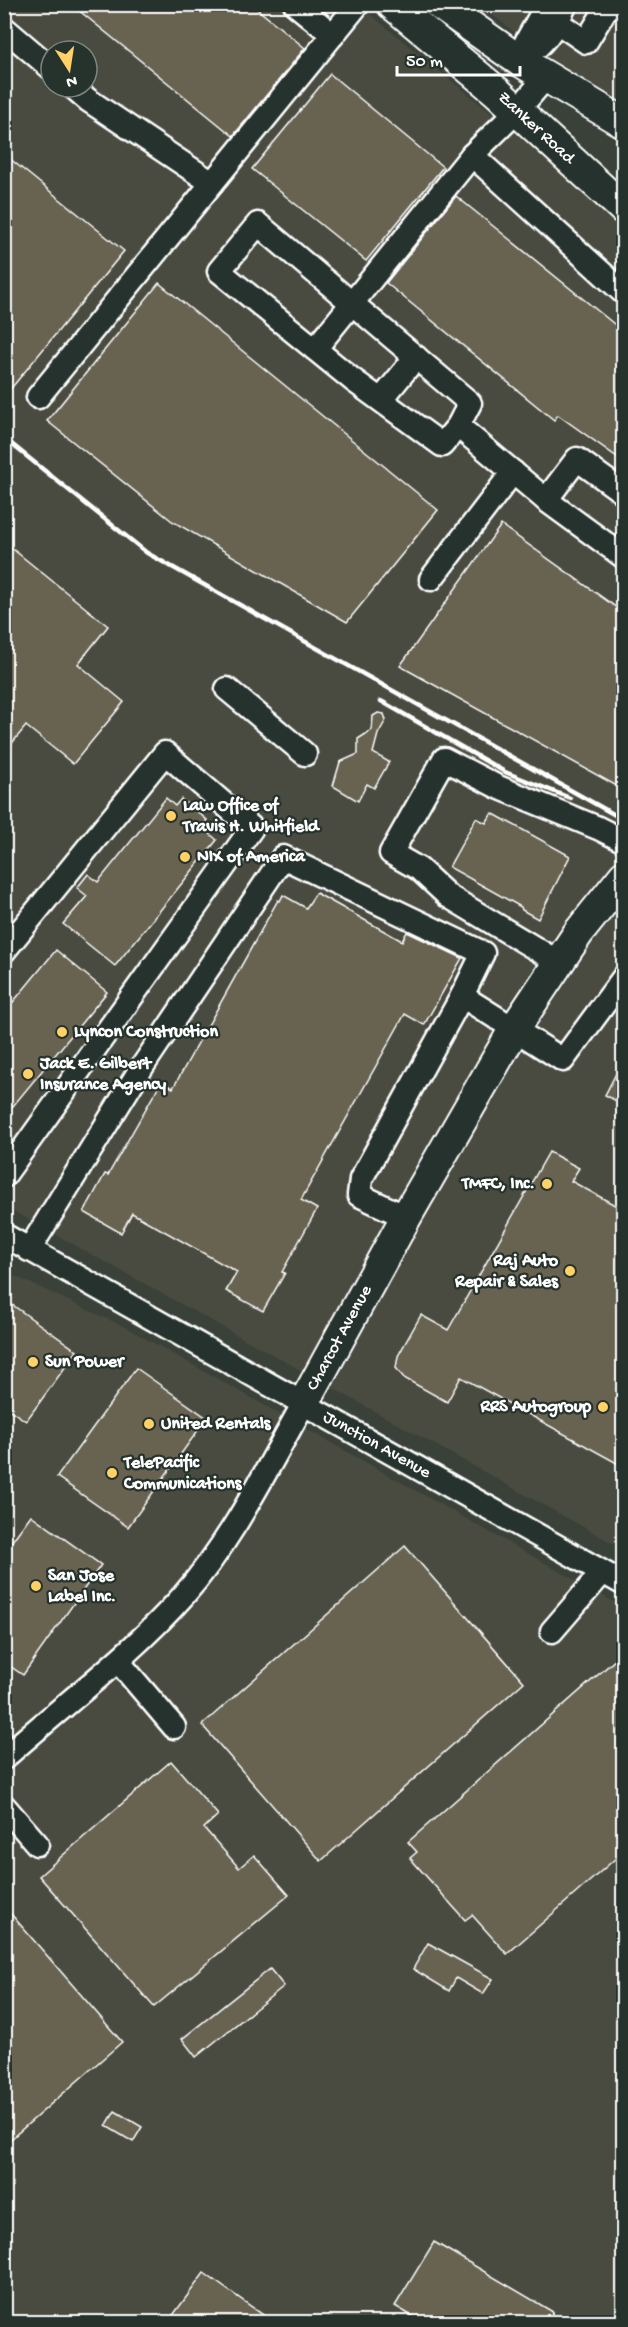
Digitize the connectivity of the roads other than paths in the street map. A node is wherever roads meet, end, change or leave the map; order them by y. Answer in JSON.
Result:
{"nodes":[{"id":1,"x":295,"y":4,"type":"edge"},
{"id":2,"x":358,"y":4,"type":"edge"},
{"id":3,"x":392,"y":4,"type":"edge"},
{"id":4,"x":439,"y":4,"type":"edge"},
{"id":5,"x":609,"y":4,"type":"edge"},
{"id":6,"x":557,"y":10,"type":"edge"},
{"id":7,"x":4,"y":28,"type":"edge"},
{"id":8,"x":333,"y":35,"type":"junction"},
{"id":9,"x":39,"y":58,"type":"edge"},
{"id":10,"x":520,"y":62,"type":"junction"},
{"id":11,"x":546,"y":77,"type":"junction"},
{"id":12,"x":87,"y":99,"type":"edge"},
{"id":13,"x":506,"y":101,"type":"junction"},
{"id":14,"x":624,"y":123,"type":"edge"},
{"id":15,"x":472,"y":155,"type":"junction"},
{"id":16,"x":212,"y":183,"type":"junction"},
{"id":17,"x":624,"y":209,"type":"edge"},
{"id":18,"x":624,"y":293,"type":"edge"},
{"id":19,"x":353,"y":303,"type":"junction"},
{"id":20,"x":315,"y":349,"type":"junction"},
{"id":21,"x":416,"y":357,"type":"junction"},
{"id":22,"x":38,"y":397,"type":"dead end"},
{"id":23,"x":381,"y":400,"type":"junction"},
{"id":24,"x":459,"y":426,"type":"junction"},
{"id":25,"x":513,"y":472,"type":"junction"},
{"id":26,"x":624,"y":493,"type":"edge"},
{"id":27,"x":546,"y":500,"type":"junction"},
{"id":28,"x":624,"y":557,"type":"edge"},
{"id":29,"x":431,"y":579,"type":"dead end"},
{"id":30,"x":227,"y":689,"type":"dead end"},
{"id":31,"x":305,"y":754,"type":"dead end"},
{"id":32,"x":624,"y":841,"type":"edge"},
{"id":33,"x":624,"y":876,"type":"edge"},
{"id":34,"x":4,"y":951,"type":"edge"},
{"id":35,"x":558,"y":962,"type":"junction"},
{"id":36,"x":624,"y":977,"type":"edge"},
{"id":37,"x":462,"y":996,"type":"junction"},
{"id":38,"x":514,"y":1028,"type":"junction"},
{"id":39,"x":7,"y":1166,"type":"edge"},
{"id":40,"x":406,"y":1217,"type":"junction"},
{"id":41,"x":4,"y":1235,"type":"edge"},
{"id":42,"x":29,"y":1250,"type":"junction"},
{"id":43,"x":304,"y":1403,"type":"junction"},
{"id":44,"x":602,"y":1572,"type":"junction"},
{"id":45,"x":624,"y":1584,"type":"edge"},
{"id":46,"x":552,"y":1631,"type":"dead end"},
{"id":47,"x":118,"y":1661,"type":"junction"},
{"id":48,"x":174,"y":1727,"type":"dead end"},
{"id":49,"x":8,"y":1747,"type":"edge"},
{"id":50,"x":4,"y":1806,"type":"edge"},
{"id":51,"x":37,"y":1844,"type":"dead end"}],
"edges":[{"from":1,"to":8,"type":"street"},
{"from":2,"to":8,"type":"street"},
{"from":3,"to":13,"type":"main road","name":"Zanker Road"},
{"from":4,"to":10,"type":"main road"},
{"from":5,"to":6,"type":"street"},
{"from":6,"to":10,"type":"street"},
{"from":7,"to":9,"type":"street"},
{"from":8,"to":16,"type":"street"},
{"from":10,"to":11,"type":"main road"},
{"from":10,"to":13,"type":"main road"},
{"from":11,"to":13,"type":"street"},
{"from":11,"to":14,"type":"main road"},
{"from":12,"to":16,"type":"street"},
{"from":13,"to":15,"type":"street"},
{"from":13,"to":17,"type":"main road","name":"Zanker Road"},
{"from":15,"to":18,"type":"street"},
{"from":15,"to":19,"type":"street"},
{"from":16,"to":22,"type":"street"},
{"from":19,"to":20,"type":"street"},
{"from":19,"to":20,"type":"street"},
{"from":19,"to":21,"type":"street"},
{"from":20,"to":23,"type":"street"},
{"from":21,"to":23,"type":"street"},
{"from":21,"to":24,"type":"street"},
{"from":23,"to":24,"type":"street"},
{"from":24,"to":25,"type":"street"},
{"from":25,"to":27,"type":"street"},
{"from":25,"to":29,"type":"street"},
{"from":26,"to":27,"type":"street"},
{"from":27,"to":28,"type":"street"},
{"from":30,"to":31,"type":"street"},
{"from":32,"to":35,"type":"street"},
{"from":33,"to":35,"type":"main road","name":"Charcot Avenue"},
{"from":34,"to":39,"type":"street"},
{"from":35,"to":38,"type":"main road","name":"Charcot Avenue"},
{"from":36,"to":38,"type":"street"},
{"from":37,"to":38,"type":"street"},
{"from":37,"to":40,"type":"street"},
{"from":37,"to":42,"type":"street"},
{"from":38,"to":40,"type":"main road","name":"Charcot Avenue"},
{"from":40,"to":43,"type":"main road","name":"Charcot Avenue"},
{"from":41,"to":42,"type":"street","name":"Junction Avenue"},
{"from":42,"to":43,"type":"street","name":"Junction Avenue"},
{"from":43,"to":44,"type":"street","name":"Junction Avenue"},
{"from":43,"to":47,"type":"street","name":"Charcot Avenue"},
{"from":44,"to":45,"type":"street","name":"Junction Avenue"},
{"from":44,"to":46,"type":"street"},
{"from":47,"to":48,"type":"street"},
{"from":47,"to":49,"type":"street","name":"Charcot Avenue"},
{"from":50,"to":51,"type":"street"}]}
